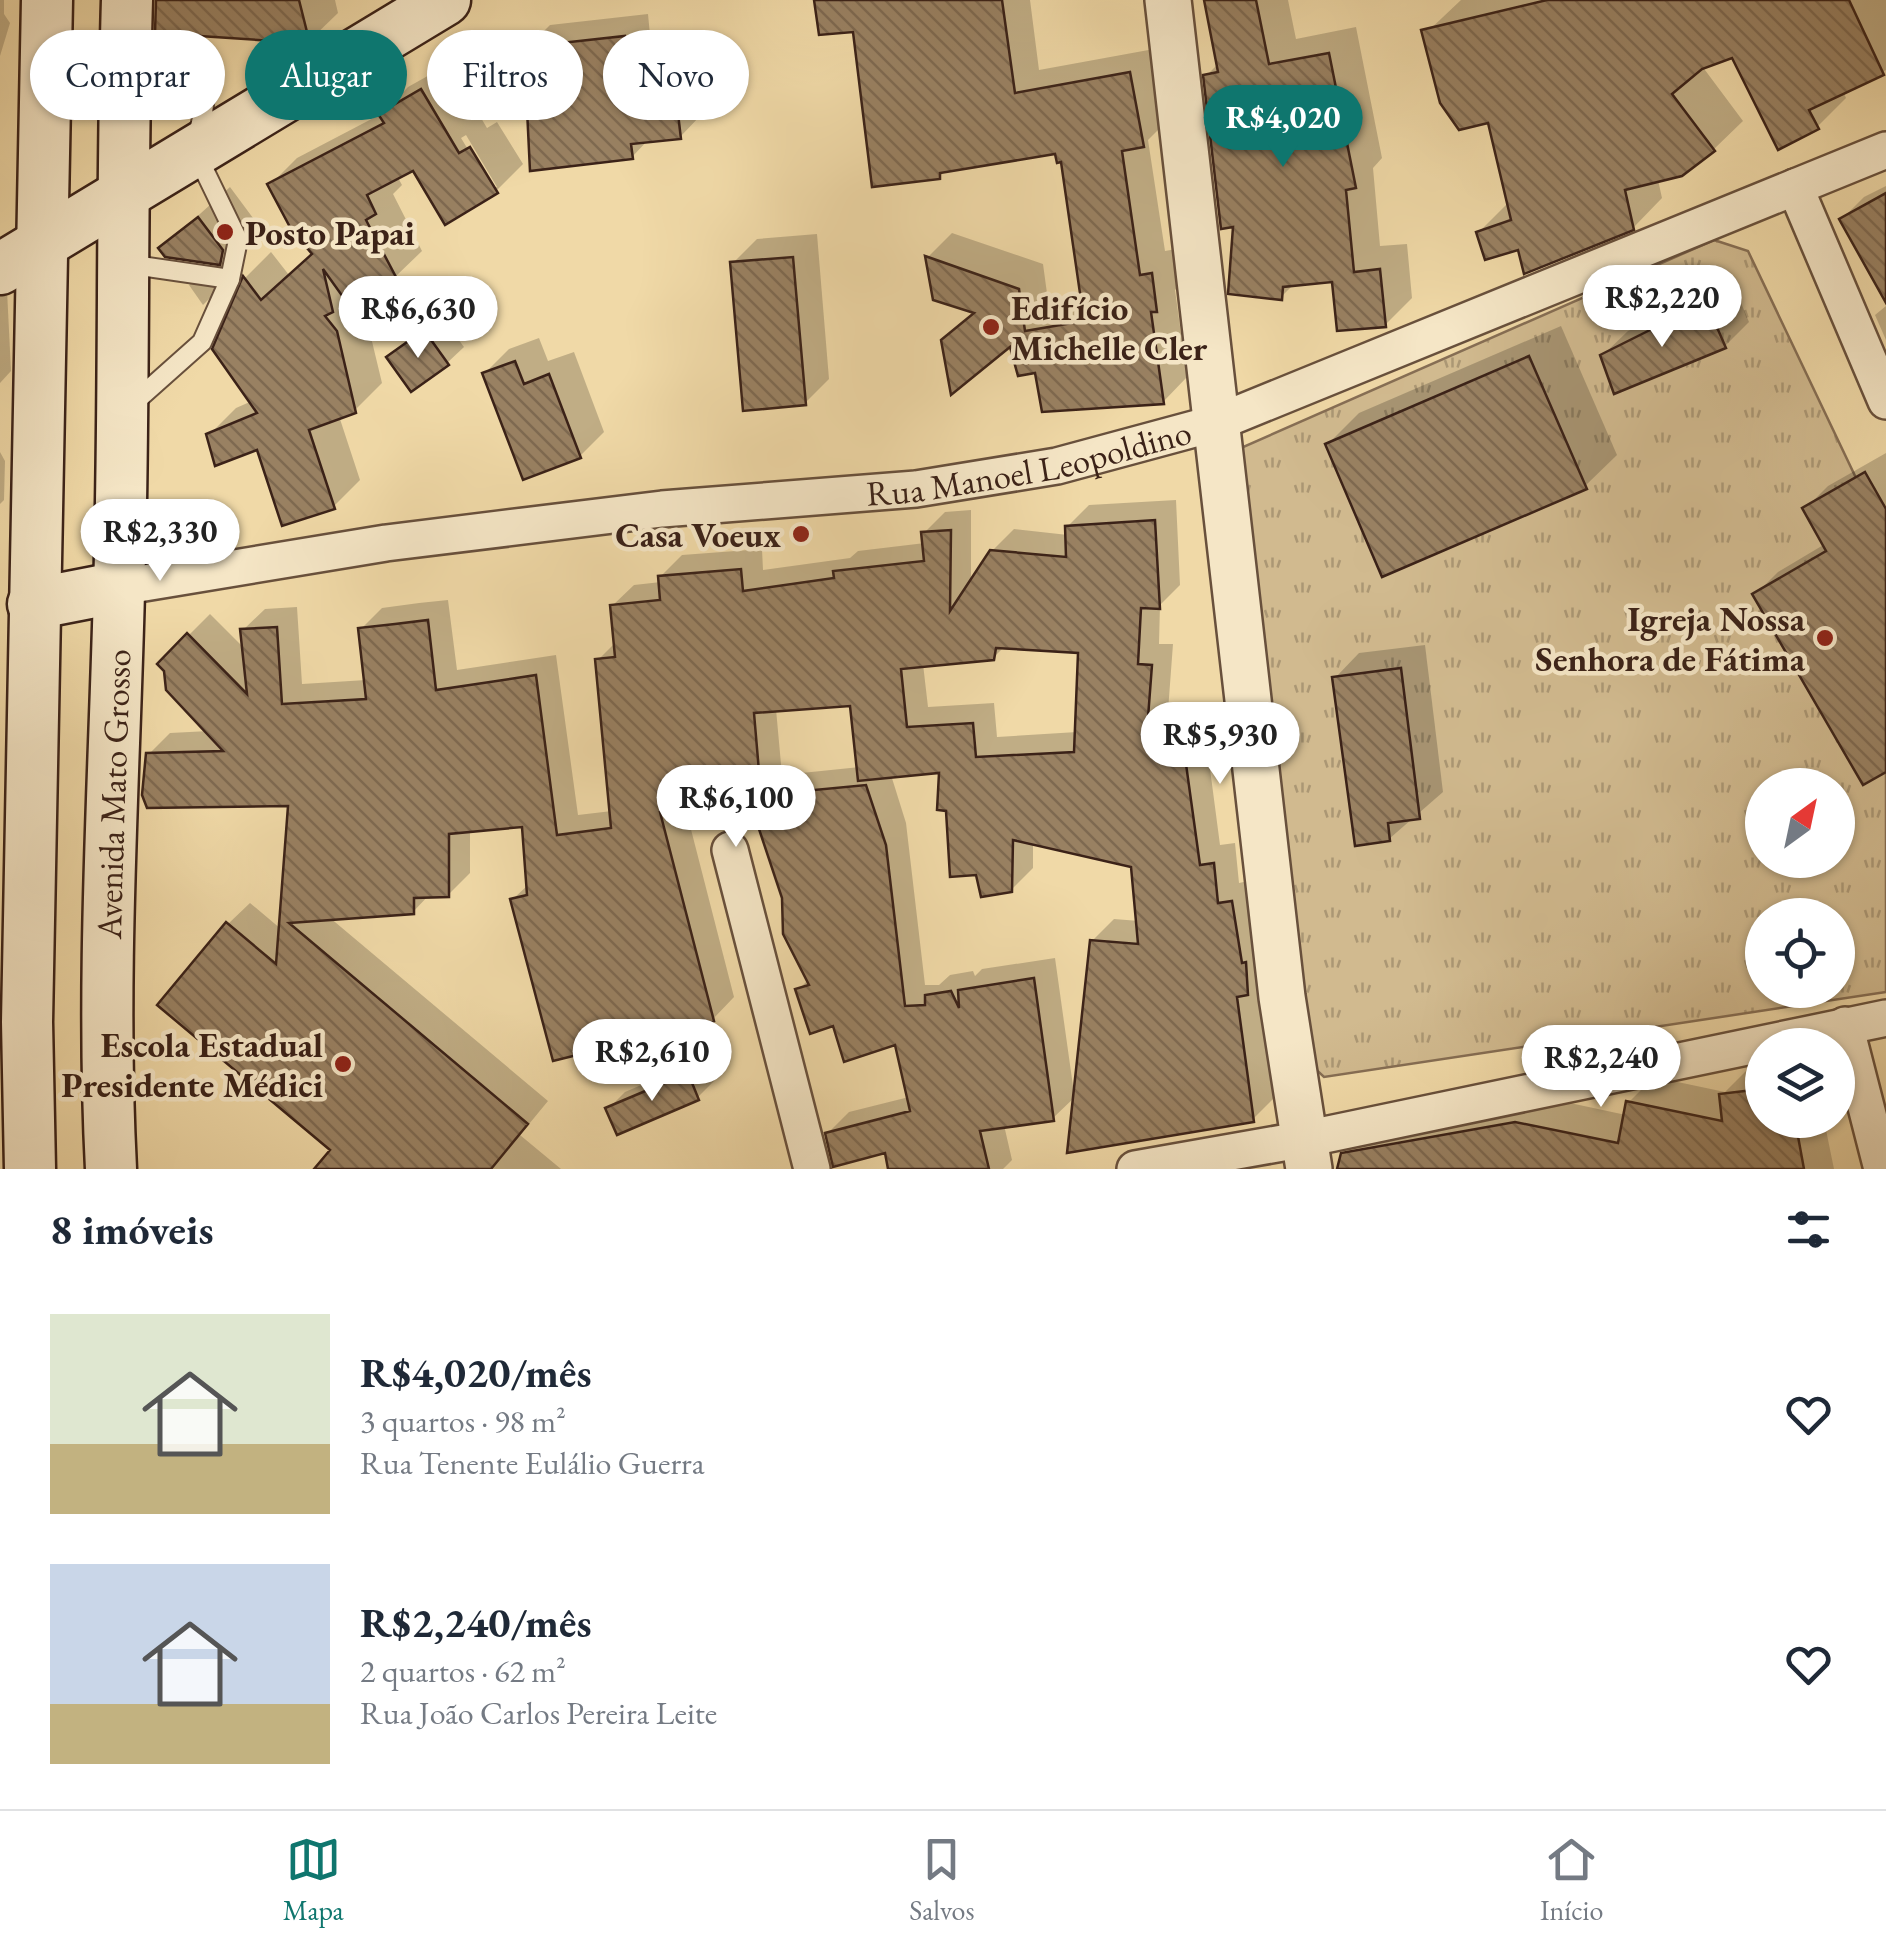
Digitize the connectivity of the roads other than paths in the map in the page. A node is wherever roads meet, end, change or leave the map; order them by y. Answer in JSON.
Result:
{"nodes":[{"id":1,"x":47,"y":0,"type":"edge"},
{"id":2,"x":445,"y":0,"type":"edge"},
{"id":3,"x":1168,"y":0,"type":"edge"},
{"id":4,"x":127,"y":22,"type":"edge"},
{"id":5,"x":194,"y":149,"type":"junction"},
{"id":6,"x":1886,"y":150,"type":"edge"},
{"id":7,"x":1795,"y":188,"type":"junction"},
{"id":8,"x":121,"y":192,"type":"junction"},
{"id":9,"x":20,"y":256,"type":"edge"},
{"id":10,"x":121,"y":263,"type":"junction"},
{"id":11,"x":230,"y":279,"type":"junction"},
{"id":12,"x":1886,"y":401,"type":"edge"},
{"id":13,"x":120,"y":415,"type":"junction"},
{"id":14,"x":1216,"y":423,"type":"junction"},
{"id":15,"x":120,"y":586,"type":"junction"},
{"id":16,"x":34,"y":604,"type":"junction"},
{"id":17,"x":730,"y":850,"type":"dead end"},
{"id":18,"x":1886,"y":1018,"type":"edge"},
{"id":19,"x":1845,"y":1024,"type":"junction"},
{"id":20,"x":1307,"y":1154,"type":"edge"},
{"id":21,"x":30,"y":1169,"type":"edge"},
{"id":22,"x":112,"y":1169,"type":"edge"},
{"id":23,"x":812,"y":1169,"type":"edge"},
{"id":24,"x":1136,"y":1169,"type":"edge"},
{"id":25,"x":1882,"y":1169,"type":"edge"}],
"edges":[{"from":1,"to":9,"type":"main road"},
{"from":2,"to":5,"type":"main road"},
{"from":3,"to":14,"type":"street"},
{"from":4,"to":5,"type":"lane"},
{"from":4,"to":8,"type":"main road","name":"Avenida Mato Grosso"},
{"from":5,"to":8,"type":"main road"},
{"from":5,"to":11,"type":"lane"},
{"from":6,"to":7,"type":"street","name":"Rua Manoel Leopoldino"},
{"from":7,"to":12,"type":"street"},
{"from":7,"to":14,"type":"street","name":"Rua Manoel Leopoldino"},
{"from":8,"to":9,"type":"main road"},
{"from":8,"to":10,"type":"main road","name":"Avenida Mato Grosso"},
{"from":9,"to":16,"type":"main road"},
{"from":10,"to":11,"type":"lane"},
{"from":10,"to":13,"type":"main road","name":"Avenida Mato Grosso"},
{"from":11,"to":13,"type":"lane"},
{"from":13,"to":15,"type":"main road","name":"Avenida Mato Grosso"},
{"from":14,"to":15,"type":"street","name":"Rua Manoel Leopoldino"},
{"from":14,"to":20,"type":"street"},
{"from":15,"to":16,"type":"main road"},
{"from":15,"to":22,"type":"main road","name":"Avenida Mato Grosso"},
{"from":16,"to":21,"type":"main road"},
{"from":17,"to":23,"type":"street"},
{"from":18,"to":19,"type":"street"},
{"from":19,"to":20,"type":"street"},
{"from":19,"to":25,"type":"street"},
{"from":20,"to":24,"type":"street"}]}
